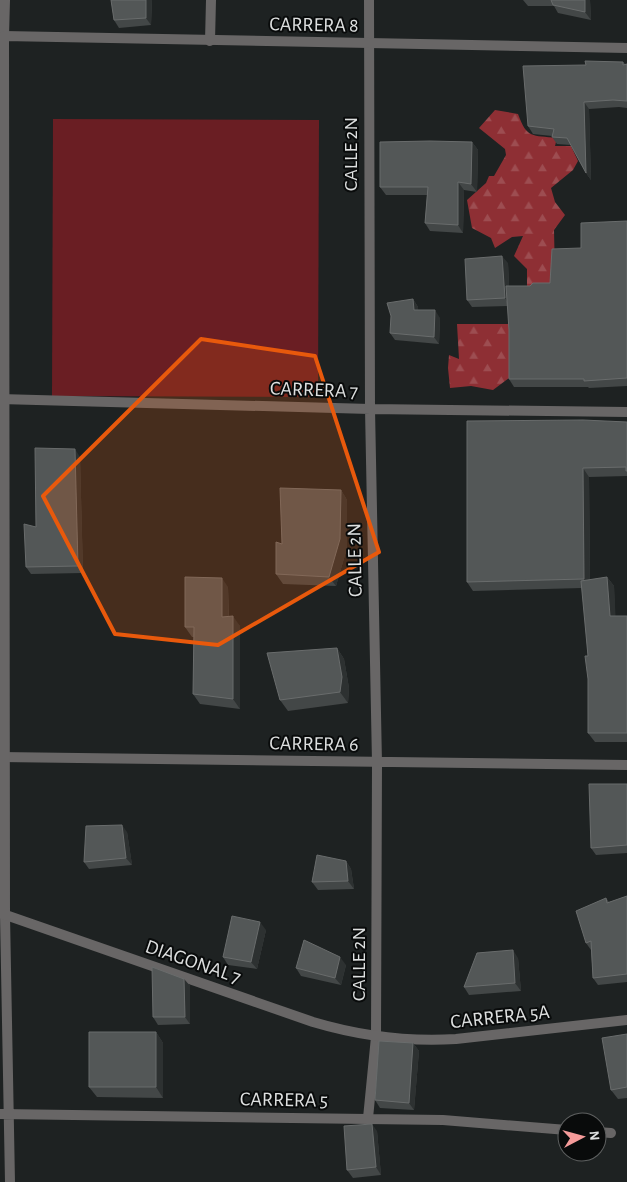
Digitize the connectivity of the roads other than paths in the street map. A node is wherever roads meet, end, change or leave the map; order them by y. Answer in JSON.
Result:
{"nodes":[{"id":1,"x":5,"y":0,"type":"edge"},
{"id":2,"x":210,"y":0,"type":"edge"},
{"id":3,"x":369,"y":0,"type":"edge"},
{"id":4,"x":2,"y":36,"type":"edge"},
{"id":5,"x":210,"y":41,"type":"junction"},
{"id":6,"x":368,"y":43,"type":"junction"},
{"id":7,"x":627,"y":48,"type":"edge"},
{"id":8,"x":2,"y":399,"type":"edge"},
{"id":9,"x":370,"y":409,"type":"junction"},
{"id":10,"x":627,"y":412,"type":"edge"},
{"id":11,"x":3,"y":757,"type":"edge"},
{"id":12,"x":377,"y":763,"type":"junction"},
{"id":13,"x":627,"y":765,"type":"edge"},
{"id":14,"x":2,"y":914,"type":"edge"},
{"id":15,"x":627,"y":1020,"type":"edge"},
{"id":16,"x":376,"y":1037,"type":"junction"},
{"id":17,"x":4,"y":1114,"type":"edge"},
{"id":18,"x":368,"y":1118,"type":"junction"},
{"id":19,"x":557,"y":1129,"type":"edge"},
{"id":20,"x":607,"y":1133,"type":"edge"},
{"id":21,"x":612,"y":1133,"type":"dead end"},
{"id":22,"x":10,"y":1182,"type":"edge"}],
"edges":[{"from":1,"to":4,"type":"street"},
{"from":2,"to":5,"type":"street"},
{"from":3,"to":6,"type":"street","name":"CALLE 2N"},
{"from":4,"to":5,"type":"street","name":"CARRERA 8"},
{"from":4,"to":8,"type":"street"},
{"from":5,"to":6,"type":"street","name":"CARRERA 8"},
{"from":6,"to":7,"type":"street","name":"CARRERA 8"},
{"from":6,"to":9,"type":"street","name":"CALLE 2N"},
{"from":8,"to":9,"type":"street","name":"CARRERA 7"},
{"from":8,"to":11,"type":"street"},
{"from":9,"to":10,"type":"street","name":"CARRERA 7"},
{"from":9,"to":12,"type":"street","name":"CALLE 2N"},
{"from":11,"to":12,"type":"street","name":"CARRERA 6"},
{"from":11,"to":14,"type":"street"},
{"from":12,"to":13,"type":"street","name":"CARRERA 6"},
{"from":12,"to":16,"type":"street","name":"CALLE 2N"},
{"from":14,"to":16,"type":"street","name":"DIAGONAL 7"},
{"from":14,"to":17,"type":"street"},
{"from":15,"to":16,"type":"street","name":"CARRERA 5A"},
{"from":16,"to":18,"type":"street","name":"CALLE 2N"},
{"from":17,"to":18,"type":"street","name":"CARRERA 5"},
{"from":17,"to":22,"type":"street"},
{"from":18,"to":19,"type":"street","name":"CARRERA 5"},
{"from":20,"to":21,"type":"street"}]}
